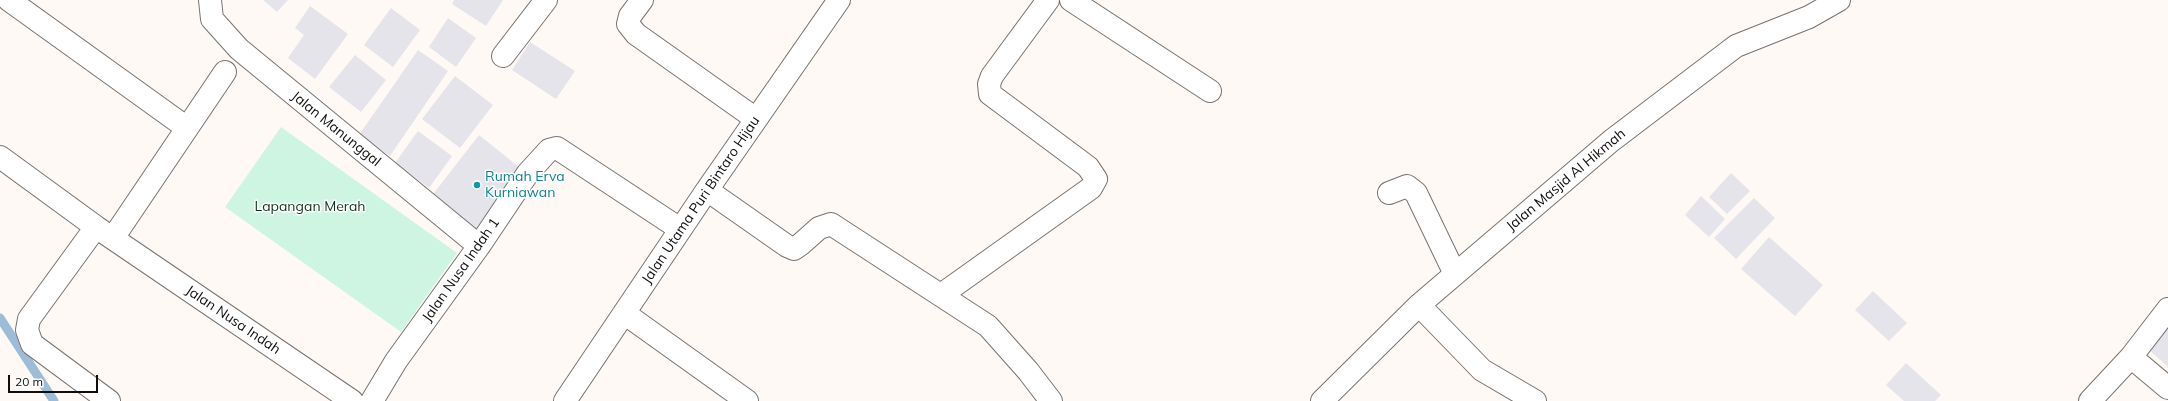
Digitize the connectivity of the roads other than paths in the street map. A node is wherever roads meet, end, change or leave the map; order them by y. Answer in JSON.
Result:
{"nodes":[{"id":1,"x":8,"y":0,"type":"edge"},
{"id":2,"x":210,"y":0,"type":"edge"},
{"id":3,"x":546,"y":0,"type":"edge"},
{"id":4,"x":642,"y":0,"type":"edge"},
{"id":5,"x":840,"y":0,"type":"edge"},
{"id":6,"x":1048,"y":0,"type":"edge"},
{"id":7,"x":1071,"y":0,"type":"edge"},
{"id":8,"x":1839,"y":0,"type":"edge"},
{"id":9,"x":503,"y":56,"type":"dead end"},
{"id":10,"x":225,"y":72,"type":"dead end"},
{"id":11,"x":1210,"y":91,"type":"dead end"},
{"id":12,"x":756,"y":119,"type":"junction"},
{"id":13,"x":187,"y":128,"type":"junction"},
{"id":14,"x":0,"y":157,"type":"edge"},
{"id":15,"x":707,"y":190,"type":"junction"},
{"id":16,"x":1389,"y":193,"type":"dead end"},
{"id":17,"x":680,"y":230,"type":"junction"},
{"id":18,"x":104,"y":232,"type":"junction"},
{"id":19,"x":478,"y":246,"type":"junction"},
{"id":20,"x":1455,"y":274,"type":"junction"},
{"id":21,"x":941,"y":294,"type":"junction"},
{"id":22,"x":1419,"y":305,"type":"junction"},
{"id":23,"x":2168,"y":309,"type":"edge"},
{"id":24,"x":624,"y":313,"type":"junction"},
{"id":25,"x":2131,"y":357,"type":"junction"},
{"id":26,"x":2168,"y":388,"type":"edge"},
{"id":27,"x":109,"y":401,"type":"edge"},
{"id":28,"x":352,"y":401,"type":"edge"},
{"id":29,"x":372,"y":401,"type":"edge"},
{"id":30,"x":565,"y":401,"type":"edge"},
{"id":31,"x":747,"y":401,"type":"edge"},
{"id":32,"x":1050,"y":401,"type":"edge"},
{"id":33,"x":1322,"y":401,"type":"edge"},
{"id":34,"x":1535,"y":401,"type":"edge"},
{"id":35,"x":2090,"y":401,"type":"edge"}],
"edges":[{"from":1,"to":13,"type":"street"},
{"from":2,"to":19,"type":"street","name":"Jalan Manunggal"},
{"from":3,"to":9,"type":"street"},
{"from":4,"to":12,"type":"street"},
{"from":5,"to":12,"type":"street","name":"Jalan Utama Puri Bintaro Hijau"},
{"from":6,"to":21,"type":"street"},
{"from":7,"to":11,"type":"street"},
{"from":8,"to":20,"type":"street","name":"Jalan Masjid Al Hikmah"},
{"from":10,"to":13,"type":"street"},
{"from":12,"to":15,"type":"street","name":"Jalan Utama Puri Bintaro Hijau"},
{"from":13,"to":18,"type":"street"},
{"from":14,"to":18,"type":"street","name":"Jalan Nusa Indah"},
{"from":15,"to":17,"type":"street","name":"Jalan Utama Puri Bintaro Hijau"},
{"from":15,"to":21,"type":"street"},
{"from":16,"to":20,"type":"street"},
{"from":17,"to":19,"type":"street","name":"Jalan Nusa Indah 1"},
{"from":17,"to":24,"type":"street","name":"Jalan Utama Puri Bintaro Hijau"},
{"from":18,"to":27,"type":"street"},
{"from":18,"to":28,"type":"street","name":"Jalan Nusa Indah"},
{"from":19,"to":29,"type":"street","name":"Jalan Nusa Indah 1"},
{"from":20,"to":22,"type":"street","name":"Jalan Masjid Al Hikmah"},
{"from":21,"to":32,"type":"street"},
{"from":22,"to":33,"type":"street","name":"Jalan Masjid Al Hikmah"},
{"from":22,"to":34,"type":"street"},
{"from":23,"to":25,"type":"street"},
{"from":24,"to":30,"type":"street","name":"Jalan Utama Puri Bintaro Hijau"},
{"from":24,"to":31,"type":"street"},
{"from":25,"to":26,"type":"street"},
{"from":25,"to":35,"type":"street"}]}
